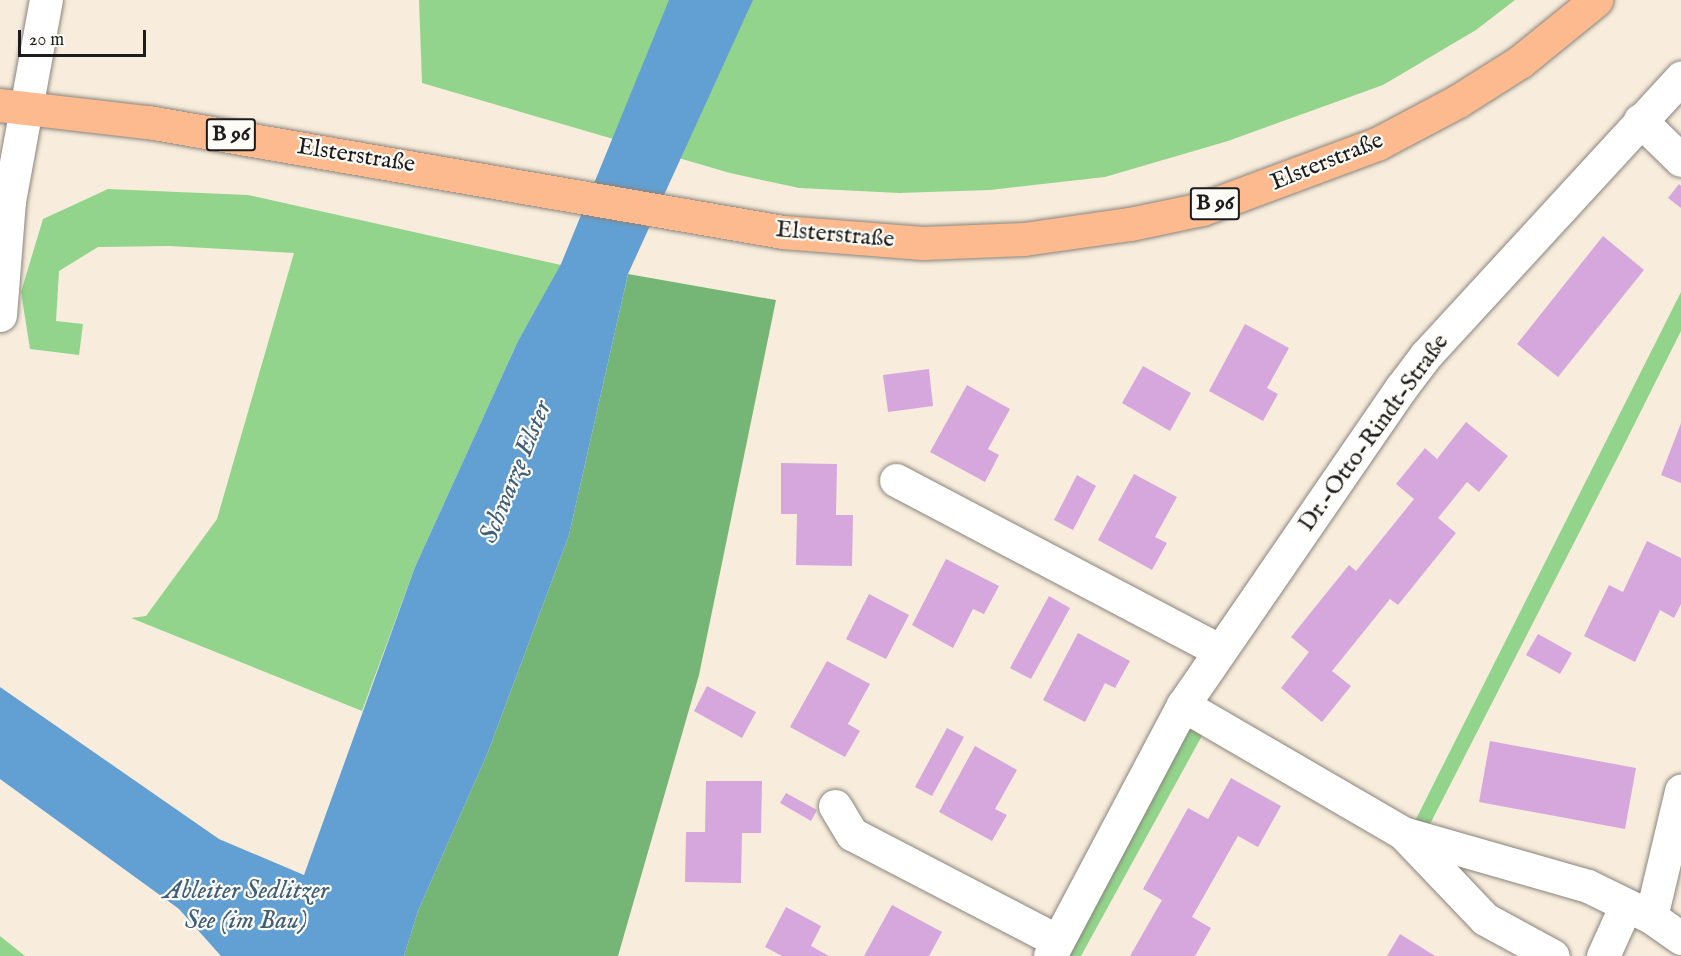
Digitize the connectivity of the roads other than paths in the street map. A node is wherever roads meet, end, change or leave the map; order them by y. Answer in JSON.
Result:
{"nodes":[{"id":1,"x":46,"y":0,"type":"edge"},
{"id":2,"x":1596,"y":0,"type":"edge"},
{"id":3,"x":1681,"y":78,"type":"edge"},
{"id":4,"x":13,"y":106,"type":"edge"},
{"id":5,"x":1640,"y":120,"type":"junction"},
{"id":6,"x":1681,"y":160,"type":"edge"},
{"id":7,"x":0,"y":315,"type":"edge"},
{"id":8,"x":896,"y":480,"type":"dead end"},
{"id":9,"x":1219,"y":650,"type":"junction"},
{"id":10,"x":1183,"y":705,"type":"junction"},
{"id":11,"x":1681,"y":791,"type":"edge"},
{"id":12,"x":835,"y":806,"type":"dead end"},
{"id":13,"x":1402,"y":833,"type":"junction"},
{"id":14,"x":1639,"y":911,"type":"junction"},
{"id":15,"x":1681,"y":938,"type":"edge"},
{"id":16,"x":1053,"y":948,"type":"edge"},
{"id":17,"x":1552,"y":956,"type":"edge"},
{"id":18,"x":1603,"y":956,"type":"edge"}],
"edges":[{"from":1,"to":4,"type":"street"},
{"from":2,"to":4,"type":"main road","name":"Elsterstraße","number":"B 96"},
{"from":3,"to":5,"type":"street","name":"Dr.-Otto-Rindt-Straße"},
{"from":4,"to":7,"type":"street"},
{"from":5,"to":6,"type":"street"},
{"from":5,"to":9,"type":"street","name":"Dr.-Otto-Rindt-Straße"},
{"from":8,"to":9,"type":"street"},
{"from":9,"to":10,"type":"street","name":"Dr.-Otto-Rindt-Straße"},
{"from":10,"to":13,"type":"street"},
{"from":10,"to":16,"type":"street","name":"Dr.-Otto-Rindt-Straße"},
{"from":11,"to":14,"type":"street"},
{"from":12,"to":16,"type":"street","name":"Dr.-Otto-Rindt-Straße"},
{"from":13,"to":14,"type":"street"},
{"from":13,"to":17,"type":"street"},
{"from":14,"to":15,"type":"street"},
{"from":14,"to":18,"type":"street"}]}
